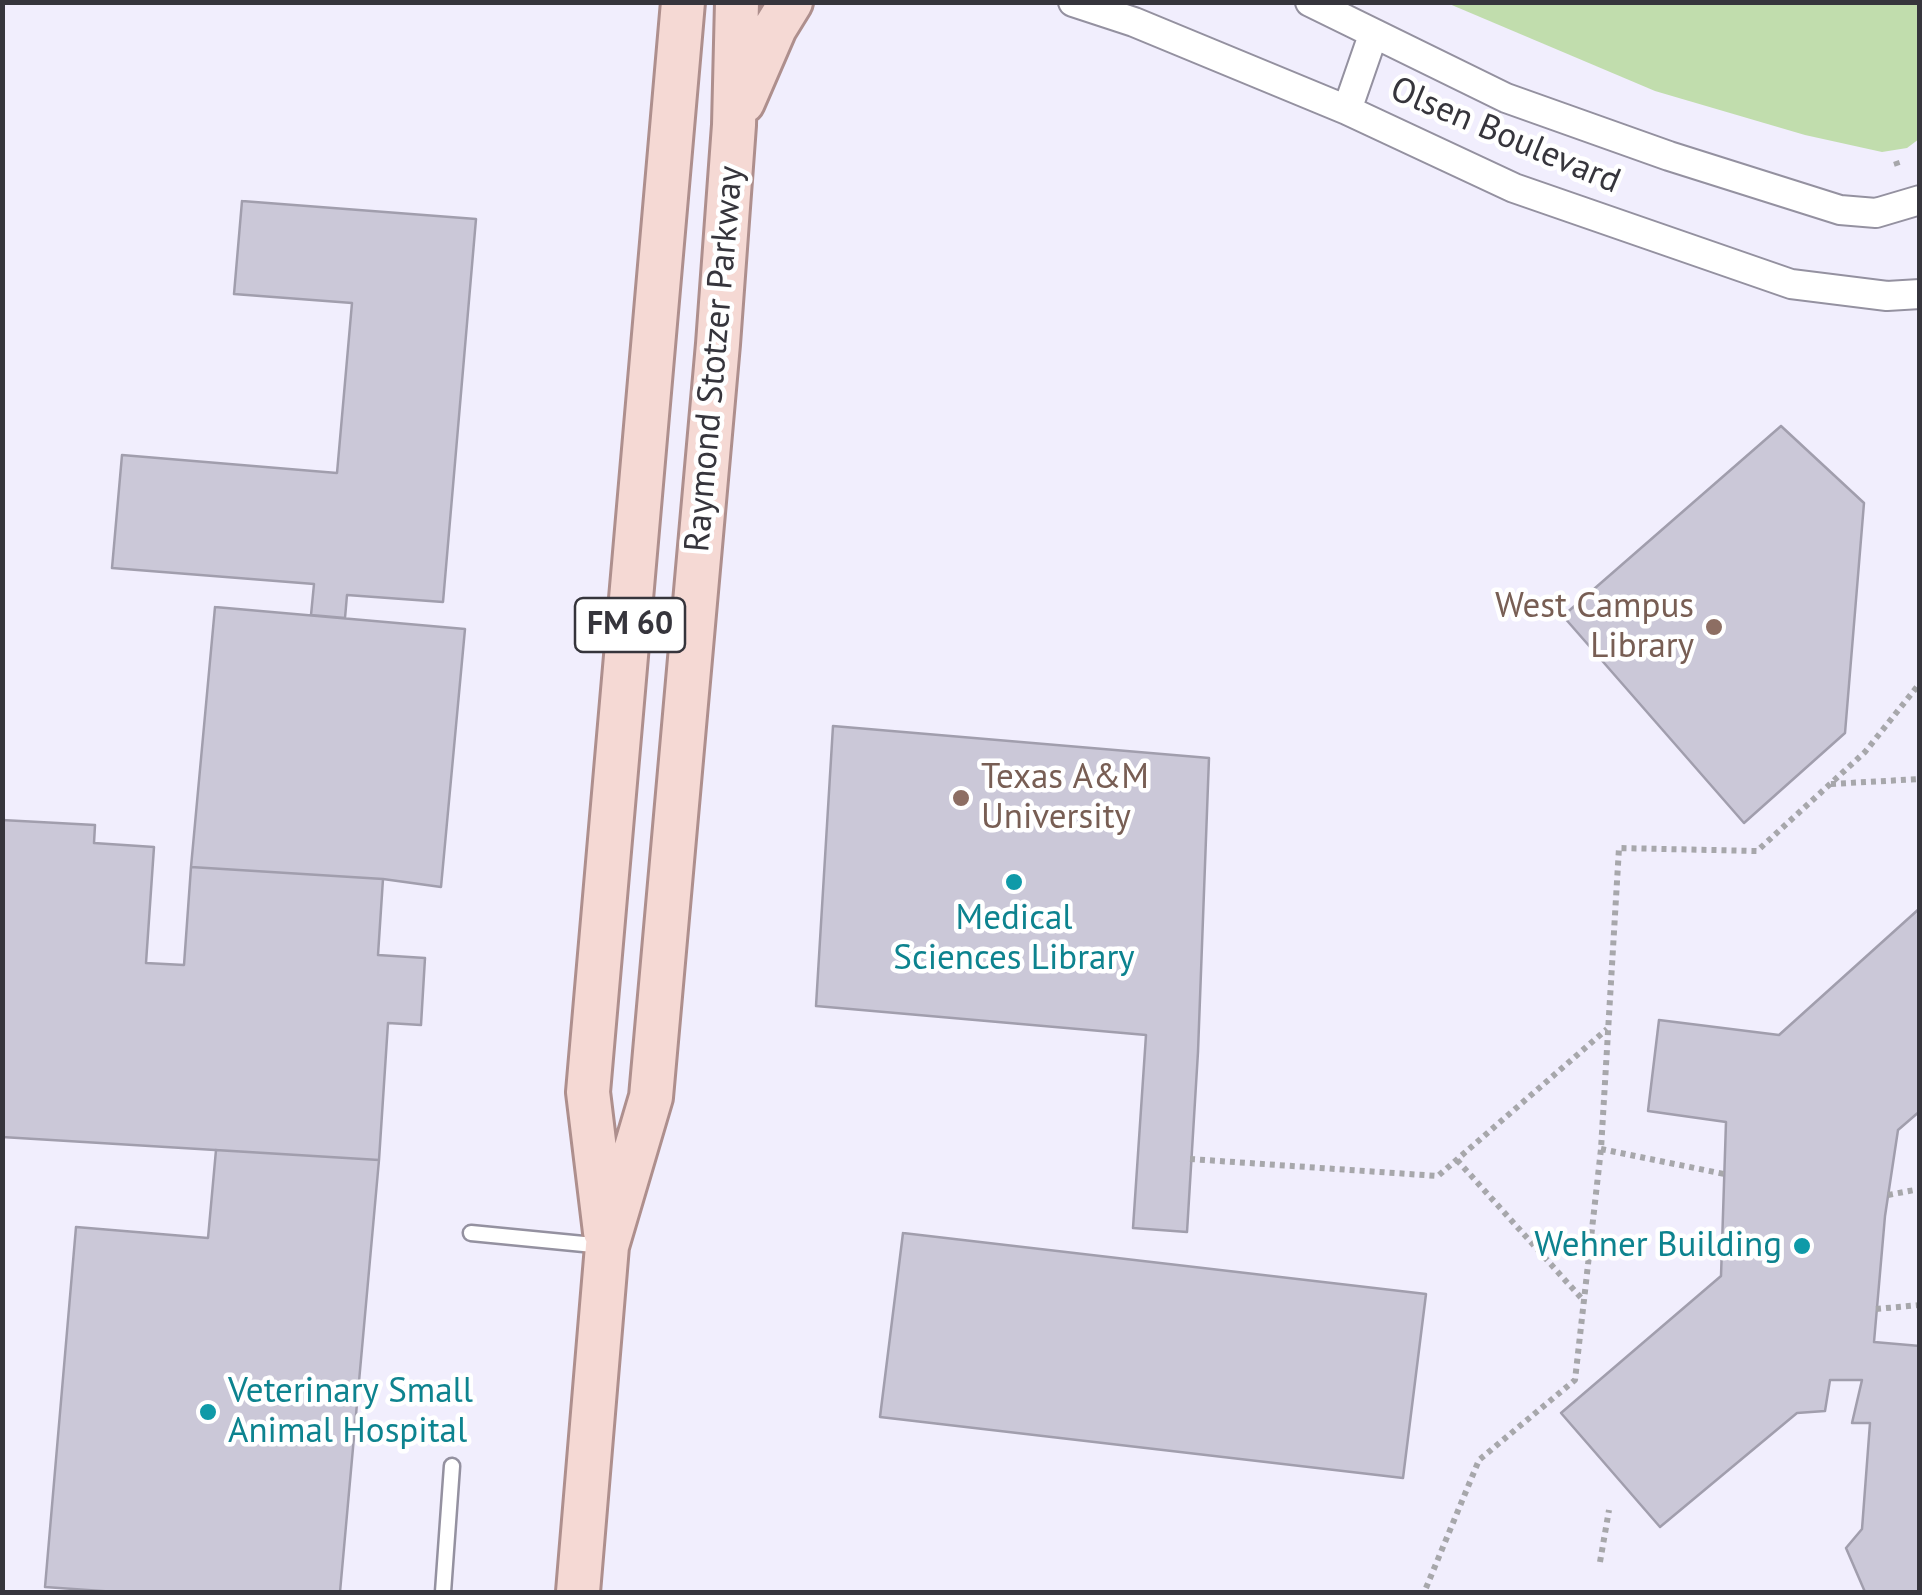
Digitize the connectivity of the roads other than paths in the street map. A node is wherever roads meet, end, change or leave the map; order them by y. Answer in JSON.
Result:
{"nodes":[{"id":1,"x":737,"y":2,"type":"edge"},
{"id":2,"x":791,"y":2,"type":"edge"},
{"id":3,"x":1073,"y":2,"type":"edge"},
{"id":4,"x":1310,"y":2,"type":"edge"},
{"id":5,"x":682,"y":4,"type":"edge"},
{"id":6,"x":1373,"y":35,"type":"junction"},
{"id":7,"x":1347,"y":110,"type":"junction"},
{"id":8,"x":734,"y":125,"type":"junction"},
{"id":9,"x":1920,"y":200,"type":"edge"},
{"id":10,"x":1920,"y":294,"type":"edge"},
{"id":11,"x":611,"y":851,"type":"junction"},
{"id":12,"x":673,"y":856,"type":"junction"},
{"id":13,"x":471,"y":1233,"type":"dead end"},
{"id":14,"x":607,"y":1246,"type":"junction"},
{"id":15,"x":452,"y":1466,"type":"dead end"},
{"id":16,"x":443,"y":1592,"type":"edge"},
{"id":17,"x":578,"y":1592,"type":"edge"}],
"edges":[{"from":1,"to":8,"type":"main road","name":"Raymond Stotzer Parkway","number":"FM 60"},
{"from":2,"to":8,"type":"main road"},
{"from":3,"to":7,"type":"street","name":"Olsen Boulevard"},
{"from":4,"to":6,"type":"street","name":"Olsen Boulevard"},
{"from":5,"to":11,"type":"main road","name":"Raymond Stotzer Parkway","number":"FM 60"},
{"from":6,"to":7,"type":"street"},
{"from":6,"to":9,"type":"street","name":"Olsen Boulevard"},
{"from":7,"to":10,"type":"street","name":"Olsen Boulevard"},
{"from":8,"to":12,"type":"main road","name":"Raymond Stotzer Parkway","number":"FM 60"},
{"from":11,"to":12,"type":"main road"},
{"from":11,"to":14,"type":"main road","name":"Raymond Stotzer Parkway","number":"FM 60"},
{"from":12,"to":14,"type":"main road","name":"Raymond Stotzer Parkway","number":"FM 60"},
{"from":13,"to":14,"type":"lane"},
{"from":14,"to":17,"type":"main road","name":"Raymond Stotzer Parkway","number":"FM 60"},
{"from":15,"to":16,"type":"lane"}]}
